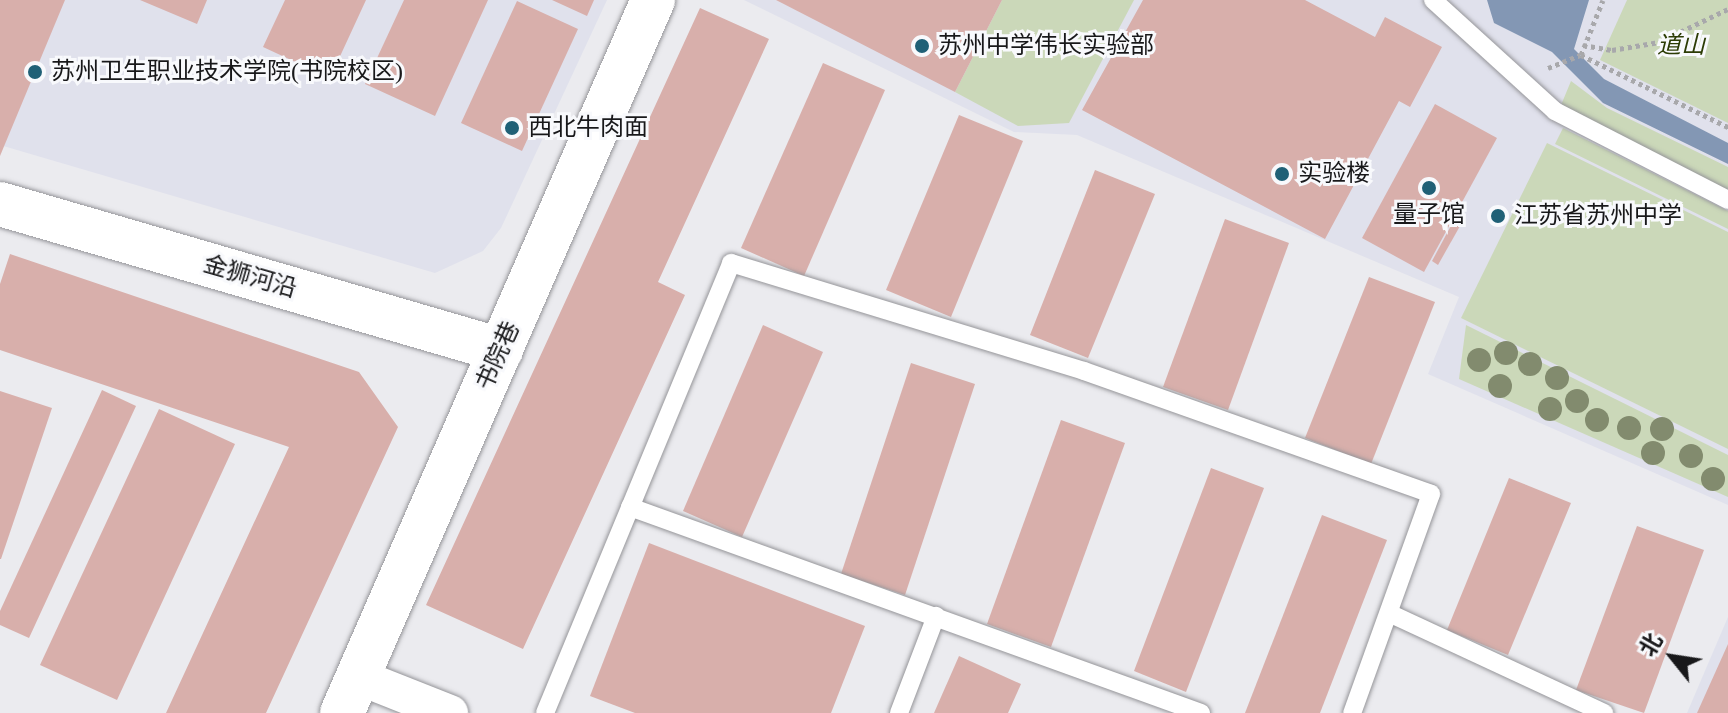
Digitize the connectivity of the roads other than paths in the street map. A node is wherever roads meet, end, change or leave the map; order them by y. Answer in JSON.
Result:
{"nodes":[{"id":1,"x":653,"y":0,"type":"edge"},
{"id":2,"x":1433,"y":0,"type":"edge"},
{"id":3,"x":1728,"y":200,"type":"edge"},
{"id":4,"x":0,"y":204,"type":"edge"},
{"id":5,"x":501,"y":350,"type":"junction"},
{"id":6,"x":630,"y":507,"type":"junction"},
{"id":7,"x":1393,"y":615,"type":"junction"},
{"id":8,"x":936,"y":616,"type":"junction"},
{"id":9,"x":350,"y":695,"type":"edge"},
{"id":10,"x":450,"y":713,"type":"edge"},
{"id":11,"x":545,"y":713,"type":"edge"},
{"id":12,"x":899,"y":713,"type":"edge"},
{"id":13,"x":1201,"y":713,"type":"edge"},
{"id":14,"x":1352,"y":713,"type":"edge"},
{"id":15,"x":1604,"y":713,"type":"edge"}],
"edges":[{"from":1,"to":5,"type":"main road","name":"书院巷"},
{"from":2,"to":3,"type":"lane"},
{"from":4,"to":5,"type":"main road","name":"金狮河沿"},
{"from":5,"to":9,"type":"main road","name":"书院巷"},
{"from":6,"to":7,"type":"lane"},
{"from":6,"to":8,"type":"lane"},
{"from":6,"to":11,"type":"lane"},
{"from":7,"to":14,"type":"lane"},
{"from":7,"to":15,"type":"lane"},
{"from":8,"to":12,"type":"lane"},
{"from":8,"to":13,"type":"lane"},
{"from":9,"to":10,"type":"street"}]}
